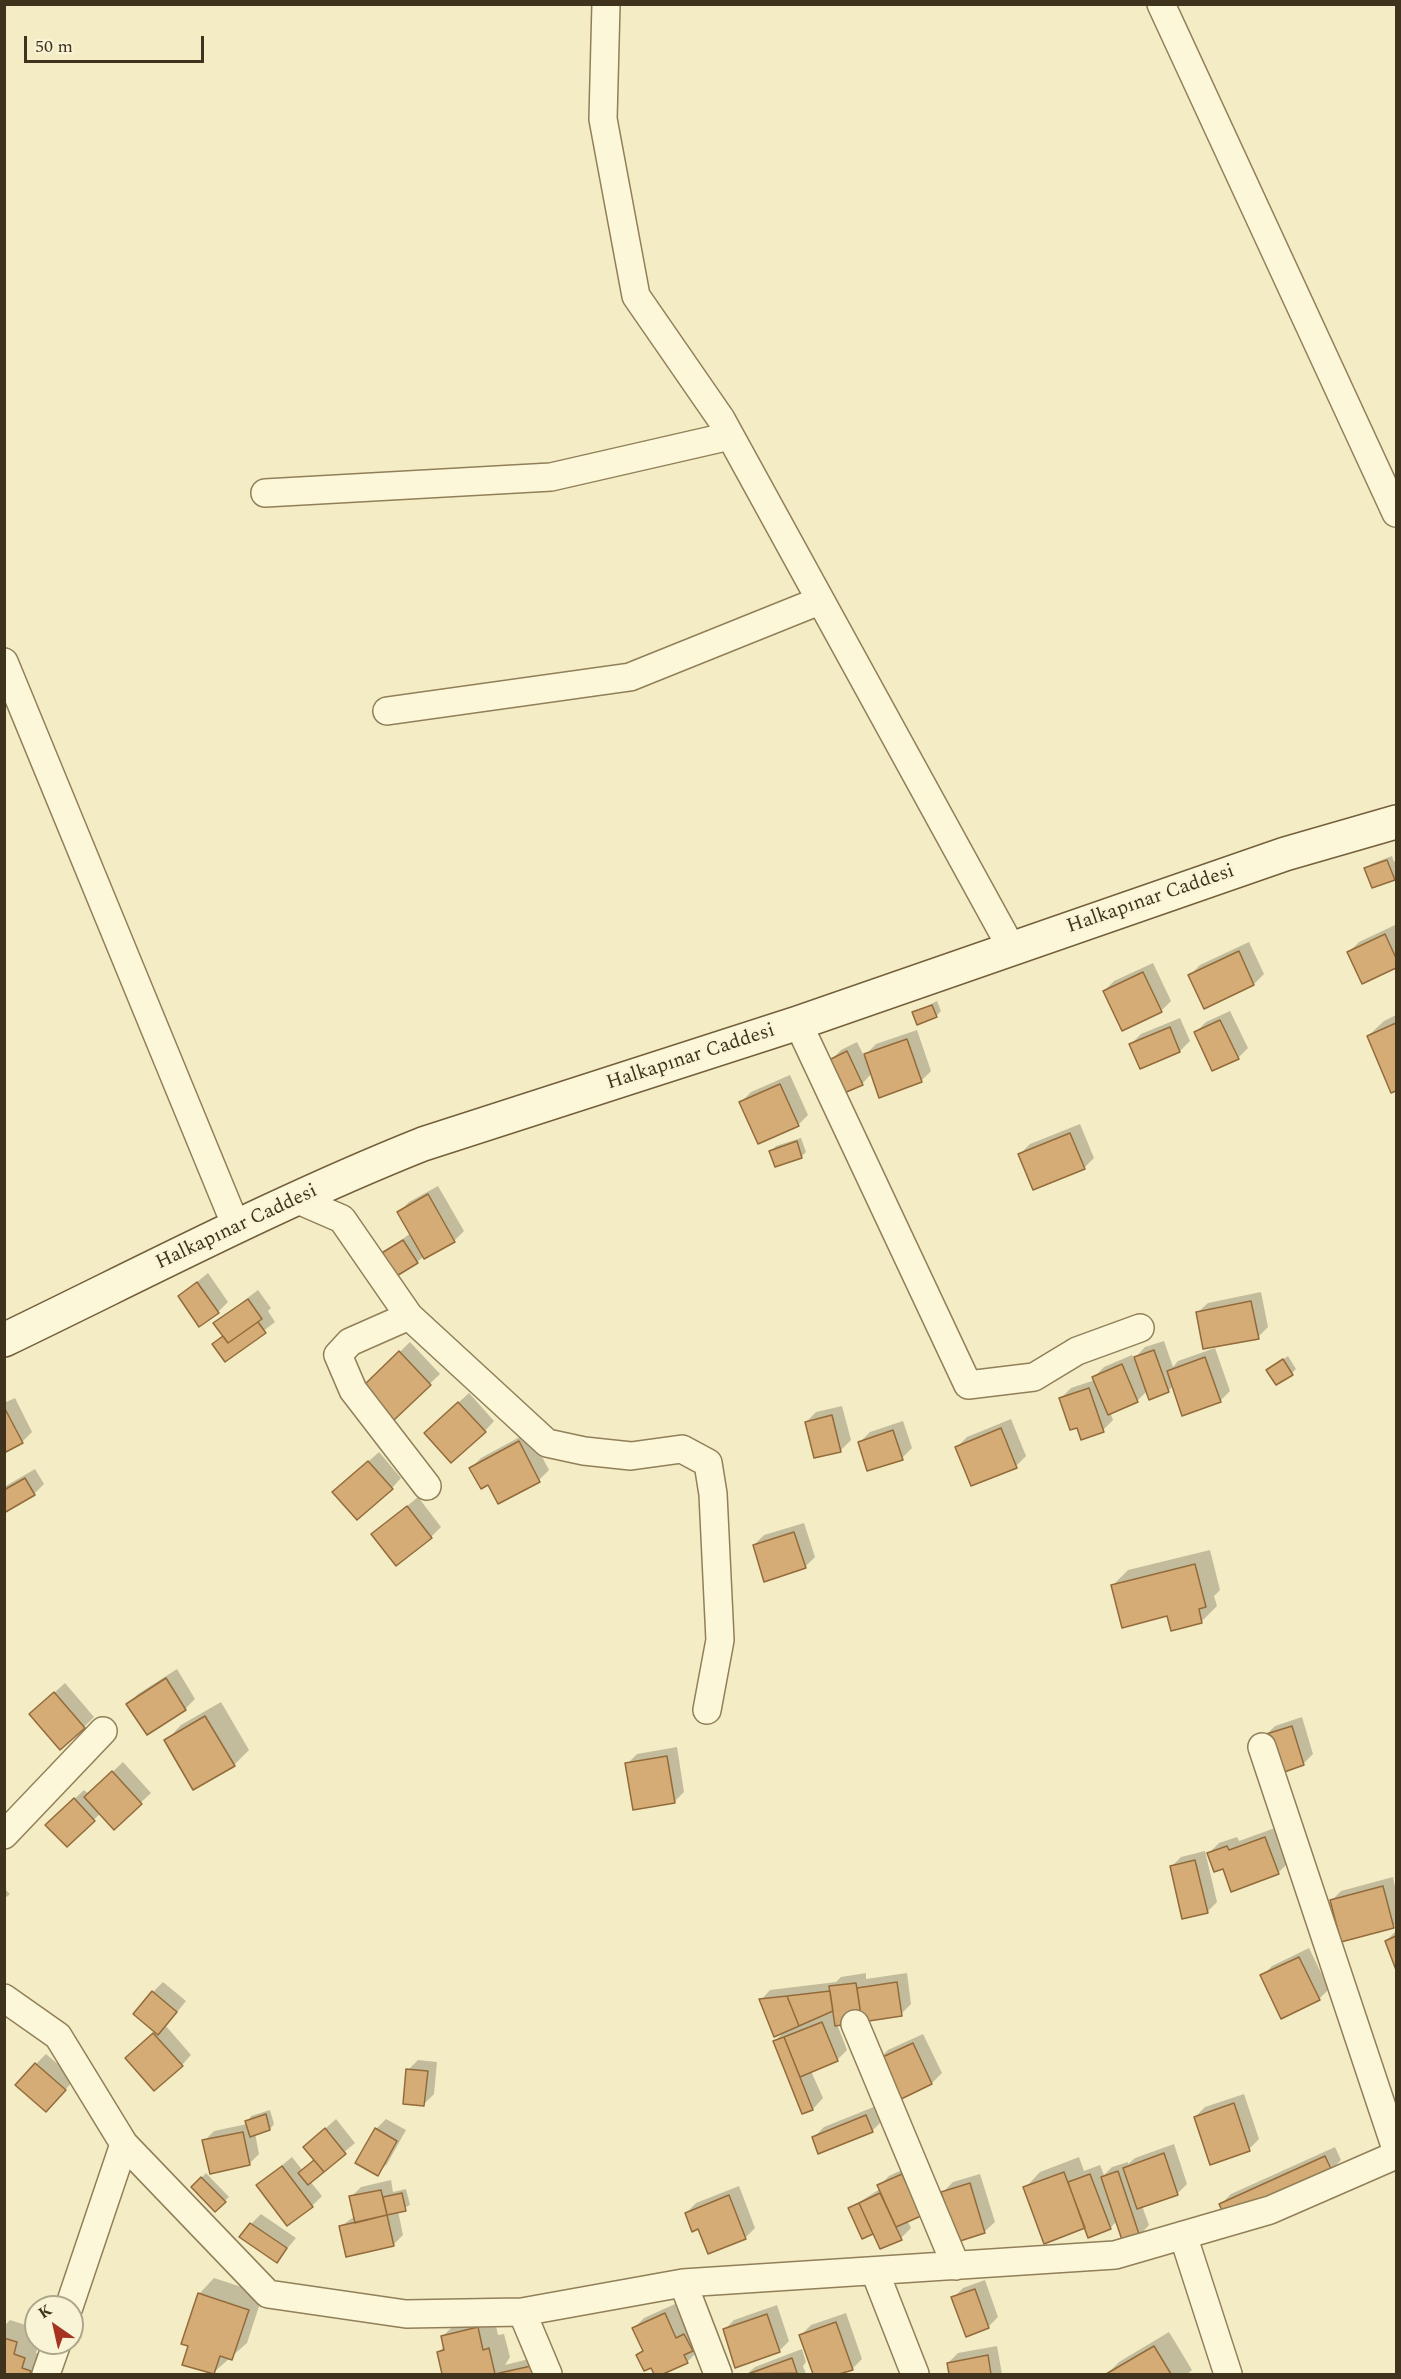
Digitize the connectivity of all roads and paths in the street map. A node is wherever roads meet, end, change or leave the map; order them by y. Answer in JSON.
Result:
{"nodes":[{"id":1,"x":606,"y":4,"type":"edge"},
{"id":2,"x":1161,"y":4,"type":"edge"},
{"id":3,"x":730,"y":436,"type":"junction"},
{"id":4,"x":265,"y":493,"type":"dead end"},
{"id":5,"x":1396,"y":513,"type":"edge"},
{"id":6,"x":819,"y":601,"type":"junction"},
{"id":7,"x":4,"y":662,"type":"edge"},
{"id":8,"x":387,"y":711,"type":"dead end"},
{"id":9,"x":1396,"y":822,"type":"edge"},
{"id":10,"x":1012,"y":949,"type":"junction"},
{"id":11,"x":798,"y":1023,"type":"junction"},
{"id":12,"x":296,"y":1199,"type":"junction"},
{"id":13,"x":236,"y":1226,"type":"junction"},
{"id":14,"x":409,"y":1316,"type":"junction"},
{"id":15,"x":1140,"y":1328,"type":"dead end"},
{"id":16,"x":4,"y":1340,"type":"edge"},
{"id":17,"x":427,"y":1486,"type":"dead end"},
{"id":18,"x":707,"y":1710,"type":"dead end"},
{"id":19,"x":104,"y":1731,"type":"dead end"},
{"id":20,"x":1263,"y":1747,"type":"dead end"},
{"id":21,"x":4,"y":1835,"type":"edge"},
{"id":22,"x":4,"y":1998,"type":"edge"},
{"id":23,"x":855,"y":2024,"type":"dead end"},
{"id":24,"x":124,"y":2144,"type":"junction"},
{"id":25,"x":1396,"y":2149,"type":"edge"},
{"id":26,"x":1396,"y":2155,"type":"edge"},
{"id":27,"x":1183,"y":2235,"type":"junction"},
{"id":28,"x":956,"y":2266,"type":"junction"},
{"id":29,"x":875,"y":2272,"type":"junction"},
{"id":30,"x":683,"y":2283,"type":"junction"},
{"id":31,"x":73,"y":2295,"type":"edge"},
{"id":32,"x":522,"y":2312,"type":"junction"},
{"id":33,"x":53,"y":2355,"type":"edge"},
{"id":34,"x":46,"y":2374,"type":"edge"},
{"id":35,"x":548,"y":2374,"type":"edge"},
{"id":36,"x":718,"y":2374,"type":"edge"},
{"id":37,"x":915,"y":2374,"type":"edge"},
{"id":38,"x":1228,"y":2374,"type":"edge"}],
"edges":[{"from":1,"to":3,"type":"street"},
{"from":2,"to":5,"type":"street"},
{"from":3,"to":4,"type":"street"},
{"from":3,"to":6,"type":"street"},
{"from":6,"to":8,"type":"street"},
{"from":6,"to":10,"type":"street"},
{"from":7,"to":13,"type":"street"},
{"from":9,"to":10,"type":"main road","name":"Halkapınar Caddesi"},
{"from":10,"to":11,"type":"main road","name":"Halkapınar Caddesi"},
{"from":11,"to":12,"type":"main road","name":"Halkapınar Caddesi"},
{"from":11,"to":15,"type":"street"},
{"from":12,"to":13,"type":"main road","name":"Halkapınar Caddesi"},
{"from":12,"to":14,"type":"street"},
{"from":13,"to":16,"type":"main road","name":"Halkapınar Caddesi"},
{"from":14,"to":17,"type":"street"},
{"from":14,"to":18,"type":"street"},
{"from":19,"to":21,"type":"street"},
{"from":20,"to":25,"type":"street"},
{"from":22,"to":24,"type":"street"},
{"from":23,"to":28,"type":"street"},
{"from":24,"to":31,"type":"street"},
{"from":24,"to":32,"type":"street"},
{"from":26,"to":27,"type":"street"},
{"from":27,"to":28,"type":"street"},
{"from":27,"to":38,"type":"street"},
{"from":28,"to":29,"type":"street"},
{"from":29,"to":30,"type":"street"},
{"from":29,"to":37,"type":"street"},
{"from":30,"to":32,"type":"street"},
{"from":30,"to":36,"type":"street"},
{"from":32,"to":35,"type":"street"},
{"from":33,"to":34,"type":"street"}]}
